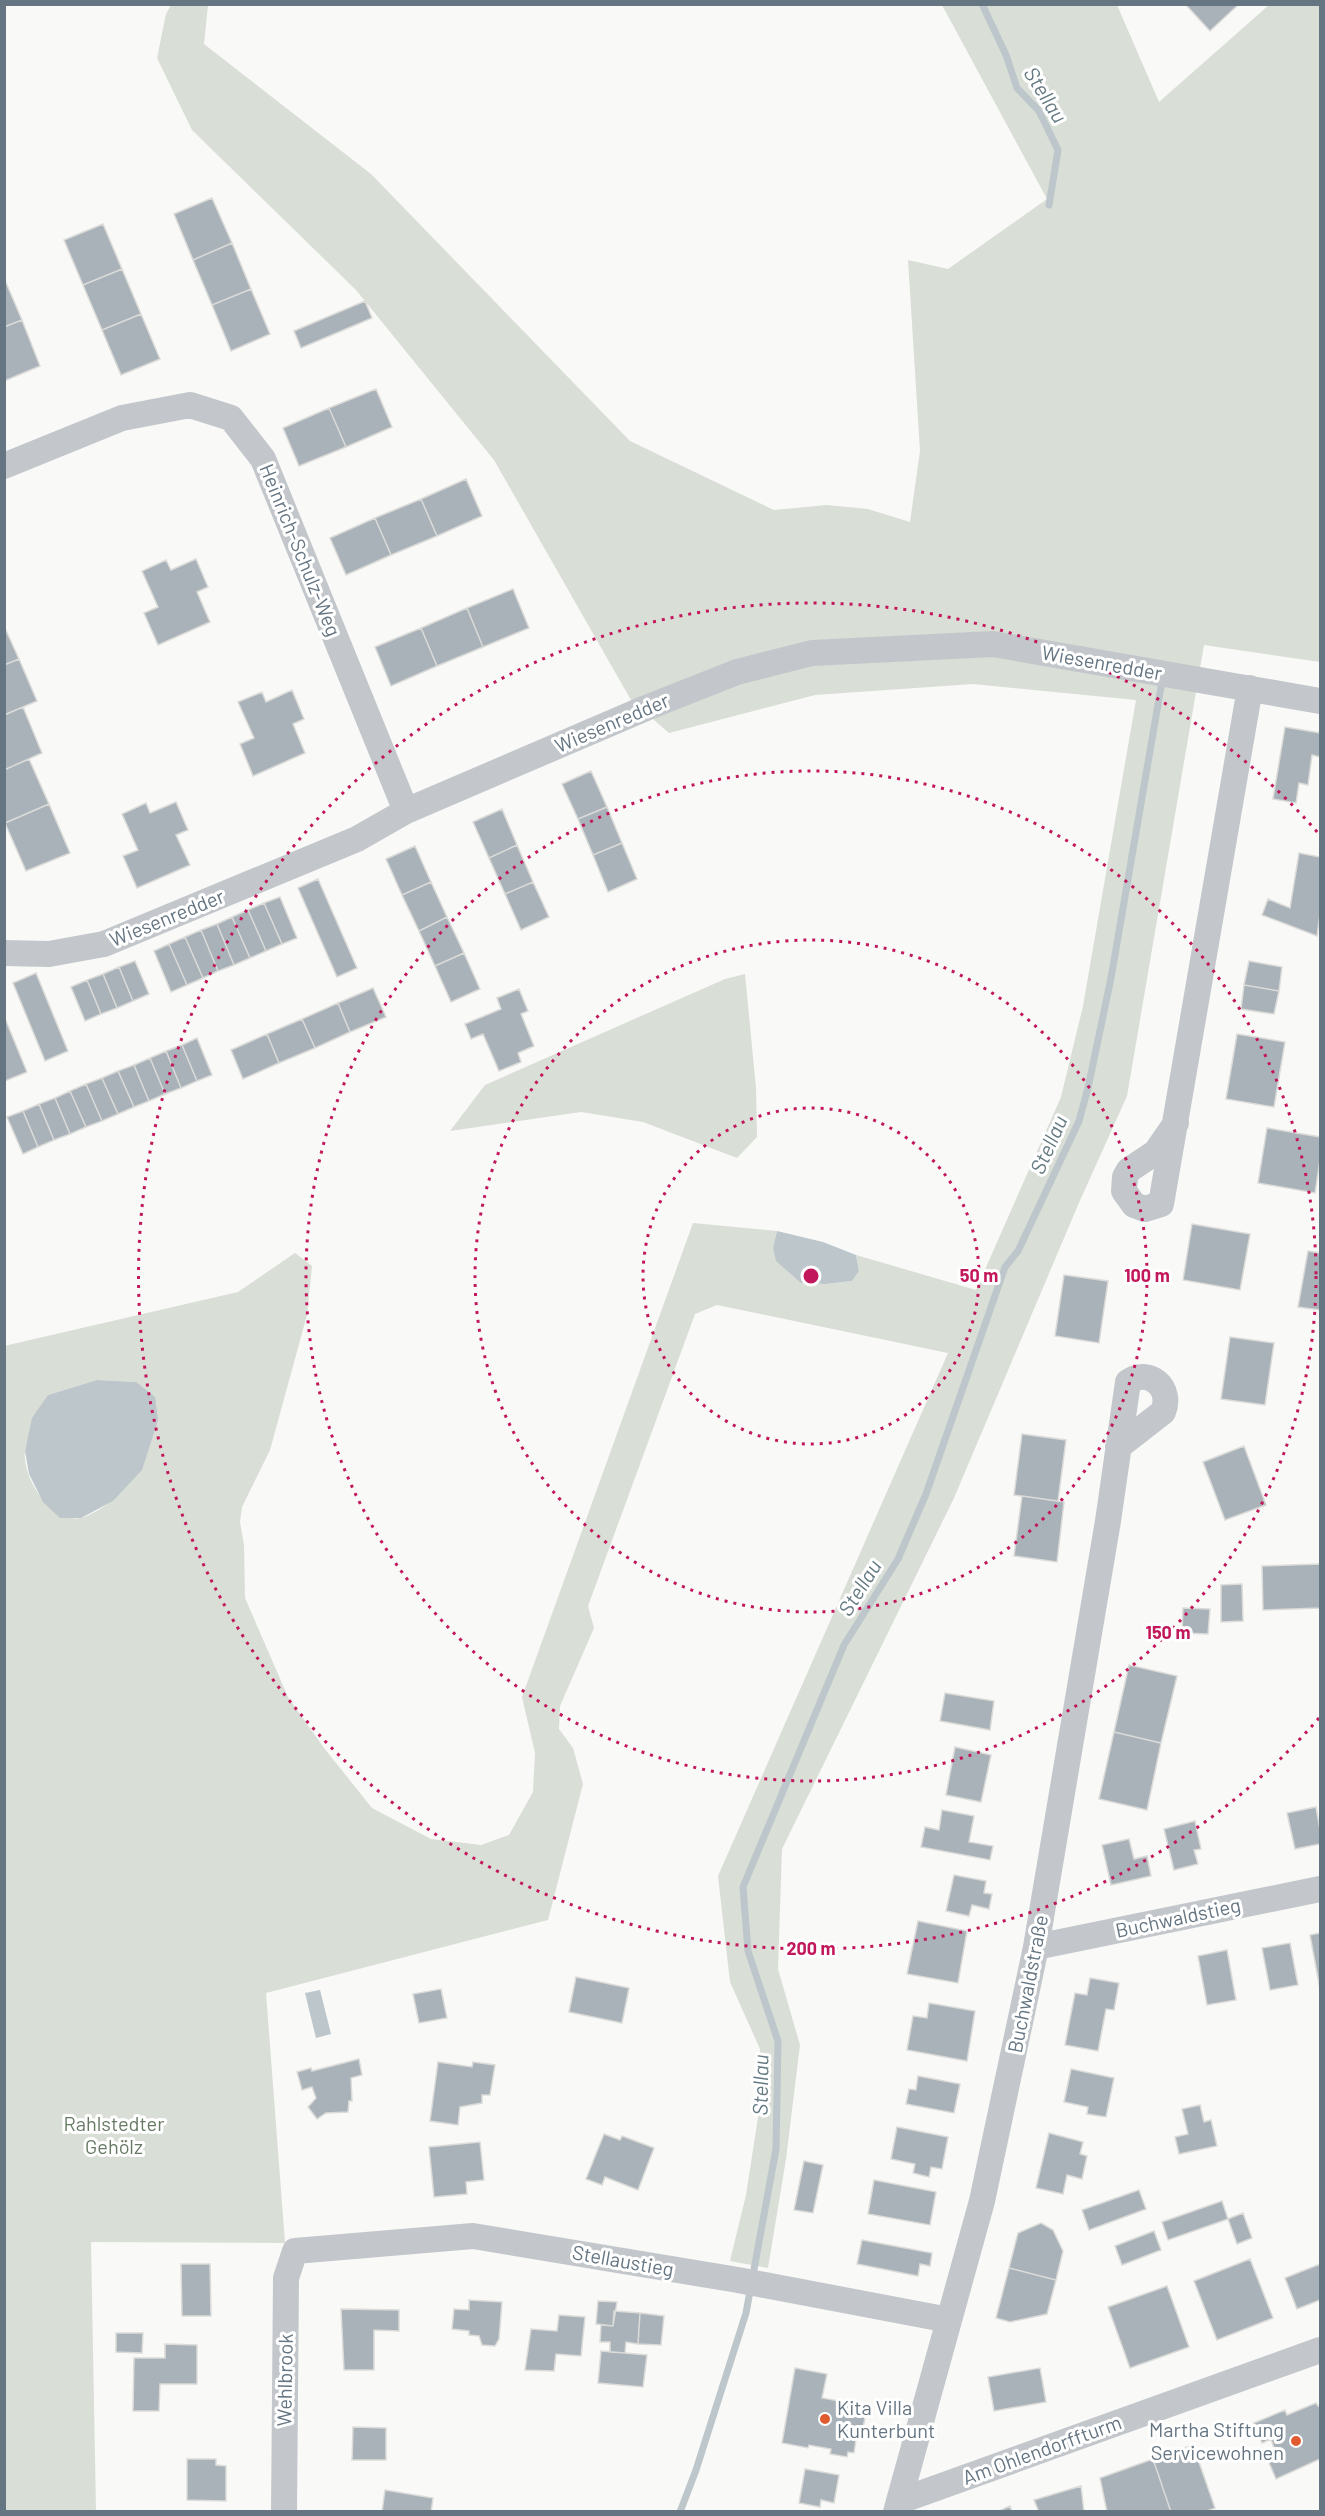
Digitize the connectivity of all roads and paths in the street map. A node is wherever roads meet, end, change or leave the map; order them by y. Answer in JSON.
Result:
{"nodes":[{"id":1,"x":4,"y":466,"type":"edge"},
{"id":2,"x":1251,"y":688,"type":"junction"},
{"id":3,"x":1320,"y":701,"type":"edge"},
{"id":4,"x":406,"y":811,"type":"junction"},
{"id":5,"x":4,"y":953,"type":"edge"},
{"id":6,"x":1176,"y":1123,"type":"dead end"},
{"id":7,"x":1118,"y":1447,"type":"dead end"},
{"id":8,"x":1320,"y":1888,"type":"edge"},
{"id":9,"x":1036,"y":1947,"type":"junction"},
{"id":10,"x":296,"y":2251,"type":"joint"},
{"id":11,"x":949,"y":2320,"type":"junction"},
{"id":12,"x":1320,"y":2350,"type":"edge"},
{"id":13,"x":898,"y":2506,"type":"edge"},
{"id":14,"x":284,"y":2511,"type":"edge"}],
"edges":[{"from":1,"to":4,"type":"street","name":"Heinrich-Schulz-Weg"},
{"from":2,"to":3,"type":"street","name":"Wiesenredder"},
{"from":2,"to":4,"type":"street","name":"Wiesenredder"},
{"from":2,"to":6,"type":"street"},
{"from":4,"to":5,"type":"street","name":"Wiesenredder"},
{"from":7,"to":9,"type":"street","name":"Buchwaldstraße"},
{"from":8,"to":9,"type":"street","name":"Buchwaldstieg"},
{"from":9,"to":11,"type":"street","name":"Buchwaldstraße"},
{"from":10,"to":11,"type":"street","name":"Stellaustieg"},
{"from":10,"to":14,"type":"street","name":"Wehlbrook"},
{"from":11,"to":13,"type":"street","name":"Buchwaldstraße"},
{"from":12,"to":13,"type":"street","name":"Am Ohlendorffturm"}]}
